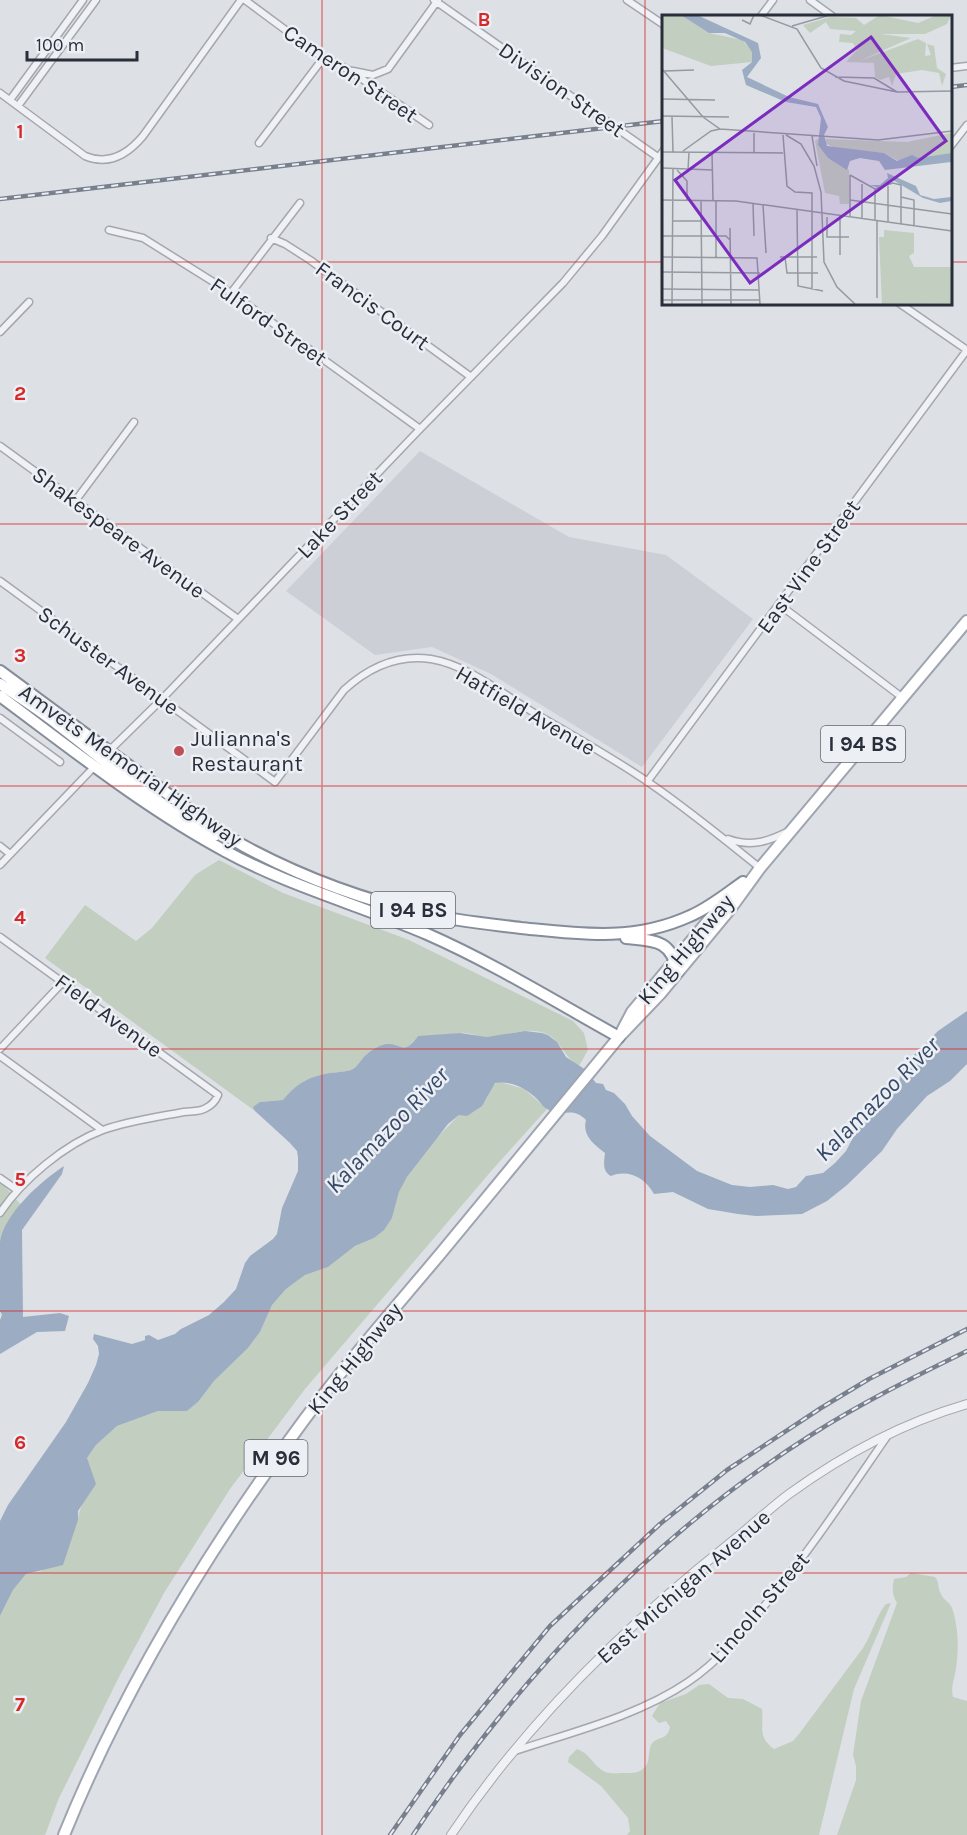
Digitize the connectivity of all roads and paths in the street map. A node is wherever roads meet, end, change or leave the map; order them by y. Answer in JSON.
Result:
{"nodes":[{"id":1,"x":83,"y":0,"type":"edge"},
{"id":2,"x":96,"y":0,"type":"edge"},
{"id":3,"x":243,"y":0,"type":"edge"},
{"id":4,"x":627,"y":0,"type":"edge"},
{"id":5,"x":773,"y":0,"type":"edge"},
{"id":6,"x":810,"y":0,"type":"edge"},
{"id":7,"x":437,"y":1,"type":"edge"},
{"id":8,"x":74,"y":12,"type":"junction"},
{"id":9,"x":762,"y":15,"type":"edge"},
{"id":10,"x":831,"y":15,"type":"edge"},
{"id":11,"x":83,"y":19,"type":"junction"},
{"id":12,"x":662,"y":25,"type":"edge"},
{"id":13,"x":324,"y":57,"type":"junction"},
{"id":14,"x":967,"y":66,"type":"edge"},
{"id":15,"x":952,"y":68,"type":"edge"},
{"id":16,"x":349,"y":70,"type":"junction"},
{"id":17,"x":0,"y":93,"type":"edge"},
{"id":18,"x":10,"y":100,"type":"junction"},
{"id":19,"x":18,"y":106,"type":"junction"},
{"id":20,"x":429,"y":125,"type":"dead end"},
{"id":21,"x":967,"y":127,"type":"edge"},
{"id":22,"x":260,"y":142,"type":"dead end"},
{"id":23,"x":952,"y":146,"type":"edge"},
{"id":24,"x":662,"y":153,"type":"edge"},
{"id":25,"x":659,"y":158,"type":"junction"},
{"id":26,"x":300,"y":203,"type":"dead end"},
{"id":27,"x":109,"y":230,"type":"dead end"},
{"id":28,"x":271,"y":238,"type":"junction"},
{"id":29,"x":231,"y":293,"type":"junction"},
{"id":30,"x":28,"y":302,"type":"dead end"},
{"id":31,"x":900,"y":304,"type":"edge"},
{"id":32,"x":0,"y":332,"type":"edge"},
{"id":33,"x":967,"y":350,"type":"edge"},
{"id":34,"x":471,"y":377,"type":"junction"},
{"id":35,"x":134,"y":422,"type":"dead end"},
{"id":36,"x":420,"y":429,"type":"junction"},
{"id":37,"x":0,"y":446,"type":"edge"},
{"id":38,"x":76,"y":500,"type":"junction"},
{"id":39,"x":0,"y":581,"type":"edge"},
{"id":40,"x":780,"y":605,"type":"junction"},
{"id":41,"x":238,"y":619,"type":"junction"},
{"id":42,"x":967,"y":621,"type":"edge"},
{"id":43,"x":0,"y":671,"type":"edge"},
{"id":44,"x":0,"y":684,"type":"edge"},
{"id":45,"x":0,"y":696,"type":"edge"},
{"id":46,"x":903,"y":698,"type":"junction"},
{"id":47,"x":162,"y":699,"type":"junction"},
{"id":48,"x":0,"y":717,"type":"edge"},
{"id":49,"x":102,"y":759,"type":"junction"},
{"id":50,"x":60,"y":762,"type":"dead end"},
{"id":51,"x":276,"y":782,"type":"joint"},
{"id":52,"x":647,"y":782,"type":"junction"},
{"id":53,"x":793,"y":829,"type":"junction"},
{"id":54,"x":722,"y":837,"type":"junction"},
{"id":55,"x":0,"y":846,"type":"edge"},
{"id":56,"x":10,"y":855,"type":"junction"},
{"id":57,"x":0,"y":865,"type":"edge"},
{"id":58,"x":759,"y":868,"type":"junction"},
{"id":59,"x":743,"y":882,"type":"junction"},
{"id":60,"x":596,"y":935,"type":"junction"},
{"id":61,"x":0,"y":937,"type":"edge"},
{"id":62,"x":675,"y":959,"type":"junction"},
{"id":63,"x":678,"y":971,"type":"junction"},
{"id":64,"x":63,"y":982,"type":"junction"},
{"id":65,"x":620,"y":1037,"type":"junction"},
{"id":66,"x":0,"y":1049,"type":"edge"},
{"id":67,"x":0,"y":1056,"type":"edge"},
{"id":68,"x":102,"y":1130,"type":"junction"},
{"id":69,"x":0,"y":1178,"type":"edge"},
{"id":70,"x":17,"y":1190,"type":"junction"},
{"id":71,"x":0,"y":1213,"type":"edge"},
{"id":72,"x":967,"y":1404,"type":"edge"},
{"id":73,"x":890,"y":1432,"type":"junction"},
{"id":74,"x":515,"y":1751,"type":"junction"},
{"id":75,"x":64,"y":1835,"type":"edge"},
{"id":76,"x":451,"y":1835,"type":"edge"}],
"edges":[{"from":1,"to":8,"type":"street"},
{"from":2,"to":11,"type":"street"},
{"from":3,"to":13,"type":"street","name":"Cameron Street"},
{"from":3,"to":19,"type":"street"},
{"from":4,"to":12,"type":"street"},
{"from":5,"to":9,"type":"street"},
{"from":6,"to":10,"type":"street"},
{"from":7,"to":16,"type":"street"},
{"from":7,"to":25,"type":"street","name":"Division Street"},
{"from":8,"to":11,"type":"street"},
{"from":8,"to":18,"type":"street"},
{"from":11,"to":19,"type":"street"},
{"from":13,"to":16,"type":"street","name":"Cameron Street"},
{"from":13,"to":22,"type":"street"},
{"from":14,"to":15,"type":"street"},
{"from":16,"to":20,"type":"street","name":"Cameron Street"},
{"from":17,"to":18,"type":"street"},
{"from":18,"to":19,"type":"street"},
{"from":21,"to":23,"type":"street"},
{"from":24,"to":25,"type":"street","name":"Lake Street"},
{"from":25,"to":34,"type":"street","name":"Lake Street"},
{"from":26,"to":28,"type":"street"},
{"from":27,"to":29,"type":"street","name":"Fulford Street"},
{"from":28,"to":29,"type":"street"},
{"from":28,"to":34,"type":"street","name":"Francis Court"},
{"from":29,"to":36,"type":"street","name":"Fulford Street"},
{"from":30,"to":32,"type":"street"},
{"from":31,"to":33,"type":"street"},
{"from":33,"to":40,"type":"street","name":"East Vine Street"},
{"from":34,"to":36,"type":"street","name":"Lake Street"},
{"from":35,"to":38,"type":"street"},
{"from":36,"to":41,"type":"street","name":"Lake Street"},
{"from":37,"to":38,"type":"street","name":"Shakespeare Avenue"},
{"from":38,"to":41,"type":"street","name":"Shakespeare Avenue"},
{"from":39,"to":47,"type":"street","name":"Schuster Avenue"},
{"from":40,"to":46,"type":"street"},
{"from":40,"to":52,"type":"street","name":"East Vine Street"},
{"from":41,"to":47,"type":"street","name":"Lake Street"},
{"from":42,"to":46,"type":"main road","name":"King Highway","number":"I 94 BS"},
{"from":43,"to":49,"type":"main road","name":"Amvets Memorial Highway","number":"I 94 BS"},
{"from":44,"to":49,"type":"main road"},
{"from":45,"to":49,"type":"main road","name":"Amvets Memorial Highway","number":"I 94 BS"},
{"from":46,"to":53,"type":"main road","name":"King Highway","number":"I 94 BS"},
{"from":47,"to":49,"type":"street","name":"Lake Street"},
{"from":47,"to":51,"type":"street","name":"Schuster Avenue"},
{"from":48,"to":50,"type":"street"},
{"from":49,"to":56,"type":"street","name":"Lake Street"},
{"from":49,"to":60,"type":"main road","name":"Amvets Memorial Highway","number":"I 94 BS"},
{"from":49,"to":65,"type":"main road","name":"Amvets Memorial Highway","number":"I 94 BS"},
{"from":51,"to":52,"type":"street","name":"Hatfield Avenue"},
{"from":52,"to":54,"type":"street","name":"Hatfield Avenue"},
{"from":53,"to":54,"type":"street"},
{"from":53,"to":58,"type":"main road","name":"King Highway","number":"I 94 BS"},
{"from":54,"to":58,"type":"street","name":"Hatfield Avenue"},
{"from":55,"to":56,"type":"street"},
{"from":56,"to":57,"type":"street","name":"Lake Street"},
{"from":58,"to":59,"type":"main road","name":"King Highway","number":"I 94 BS"},
{"from":58,"to":63,"type":"main road","name":"King Highway","number":"I 94 BS"},
{"from":59,"to":60,"type":"main road","name":"Amvets Memorial Highway","number":"I 94 BS"},
{"from":59,"to":62,"type":"main road","name":"King Highway","number":"I 94 BS"},
{"from":60,"to":62,"type":"main road","number":"I 94 BS"},
{"from":61,"to":64,"type":"street","name":"Field Avenue"},
{"from":62,"to":63,"type":"main road"},
{"from":62,"to":65,"type":"main road","name":"King Highway","number":"I 94 BS"},
{"from":63,"to":65,"type":"main road","name":"King Highway","number":"I 94 BS"},
{"from":64,"to":66,"type":"street"},
{"from":64,"to":68,"type":"street","name":"Field Avenue"},
{"from":65,"to":75,"type":"main road","name":"King Highway","number":"M 96"},
{"from":67,"to":68,"type":"street"},
{"from":68,"to":70,"type":"street"},
{"from":69,"to":70,"type":"street"},
{"from":70,"to":71,"type":"street"},
{"from":72,"to":73,"type":"street","name":"East Michigan Avenue"},
{"from":73,"to":74,"type":"street","name":"East Michigan Avenue"},
{"from":73,"to":74,"type":"street","name":"Lincoln Street"},
{"from":74,"to":76,"type":"street","name":"East Michigan Avenue"}]}
